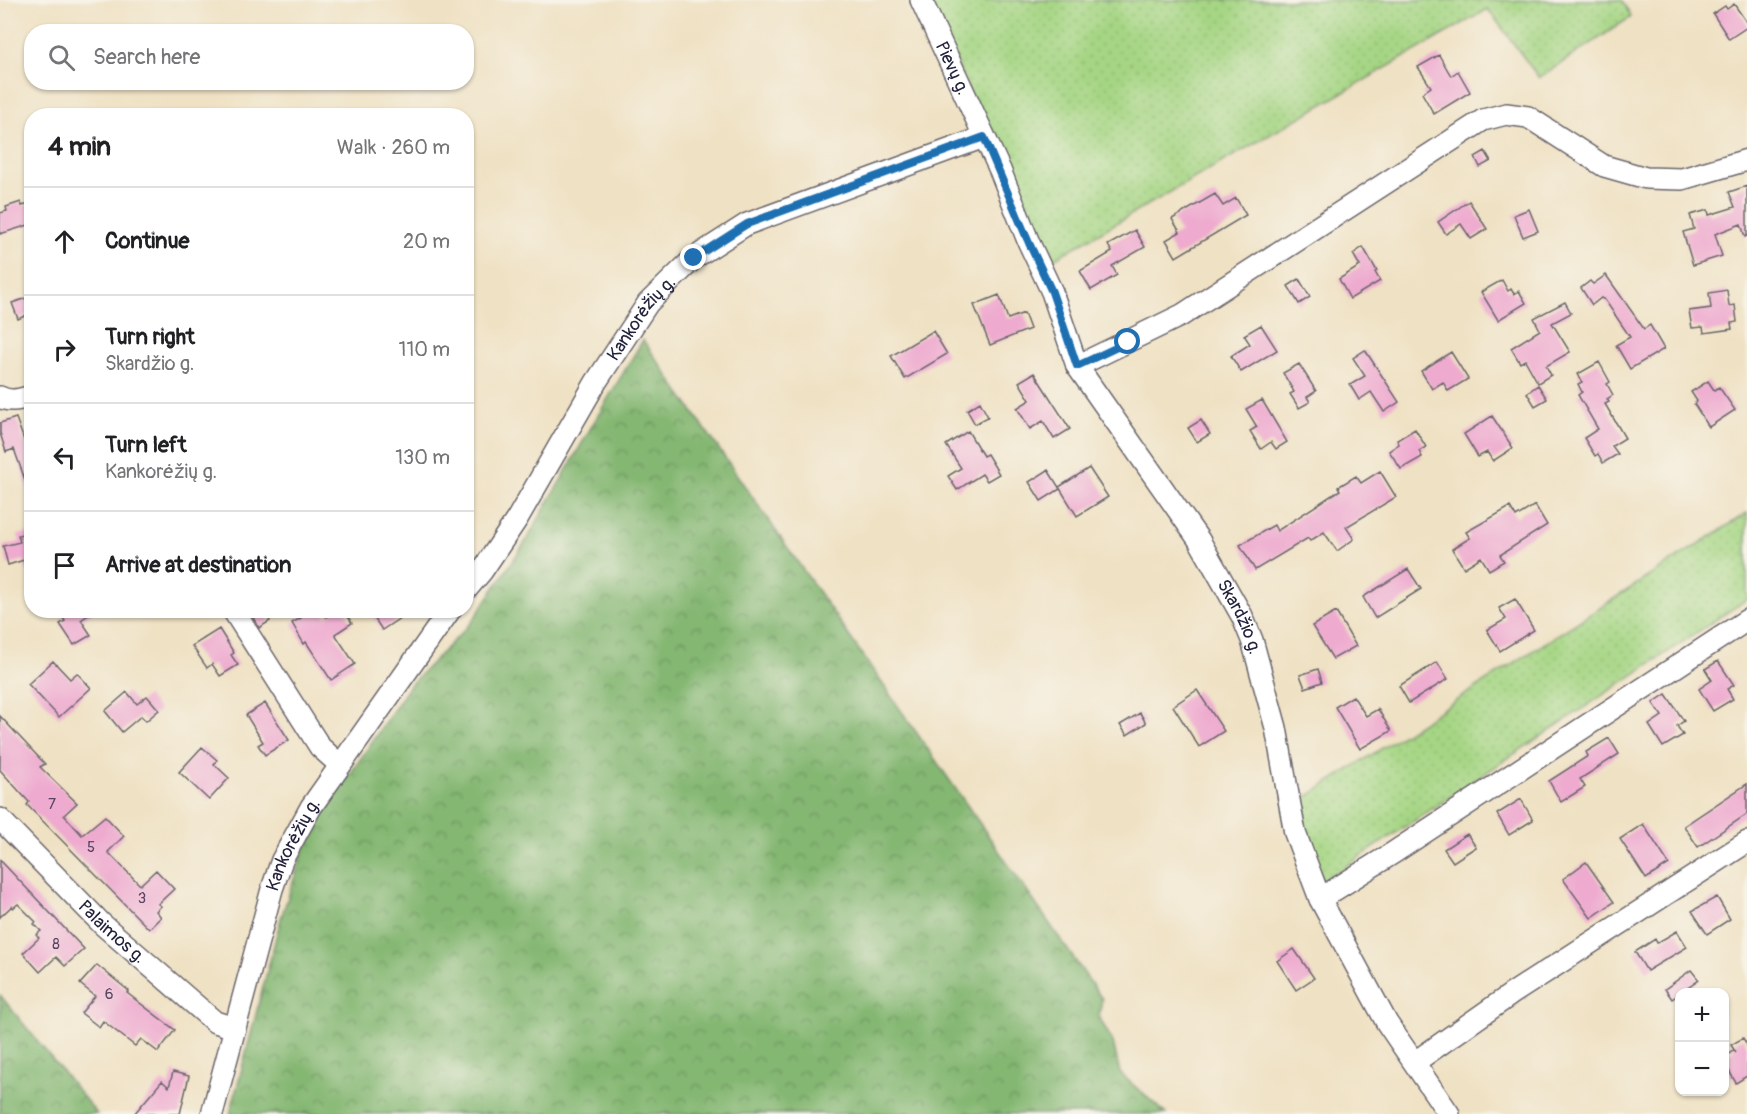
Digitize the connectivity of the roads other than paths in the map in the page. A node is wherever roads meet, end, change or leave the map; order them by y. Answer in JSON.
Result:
{"nodes":[{"id":1,"x":921,"y":0,"type":"edge"},
{"id":2,"x":984,"y":137,"type":"junction"},
{"id":3,"x":1747,"y":160,"type":"edge"},
{"id":4,"x":1077,"y":366,"type":"junction"},
{"id":5,"x":0,"y":397,"type":"edge"},
{"id":6,"x":24,"y":398,"type":"edge"},
{"id":7,"x":474,"y":580,"type":"edge"},
{"id":8,"x":237,"y":618,"type":"edge"},
{"id":9,"x":444,"y":618,"type":"edge"},
{"id":10,"x":1747,"y":620,"type":"edge"},
{"id":11,"x":340,"y":765,"type":"junction"},
{"id":12,"x":0,"y":819,"type":"edge"},
{"id":13,"x":1747,"y":842,"type":"edge"},
{"id":14,"x":1320,"y":899,"type":"junction"},
{"id":15,"x":235,"y":1028,"type":"junction"},
{"id":16,"x":1414,"y":1062,"type":"junction"},
{"id":17,"x":212,"y":1114,"type":"edge"},
{"id":18,"x":1449,"y":1114,"type":"edge"}],
"edges":[{"from":1,"to":2,"type":"street","name":"Pievų g."},
{"from":2,"to":4,"type":"street","name":"Skardžio g."},
{"from":2,"to":7,"type":"street","name":"Kankorėžių g."},
{"from":3,"to":4,"type":"street"},
{"from":4,"to":14,"type":"street","name":"Skardžio g."},
{"from":5,"to":6,"type":"street"},
{"from":8,"to":11,"type":"street"},
{"from":9,"to":11,"type":"street","name":"Kankorėžių g."},
{"from":10,"to":14,"type":"street"},
{"from":11,"to":15,"type":"street","name":"Kankorėžių g."},
{"from":12,"to":15,"type":"street","name":"Palaimos g."},
{"from":13,"to":16,"type":"street"},
{"from":14,"to":16,"type":"street","name":"Skardžio g."},
{"from":15,"to":17,"type":"street","name":"Kankorėžių g."},
{"from":16,"to":18,"type":"street","name":"Skardžio g."}]}
